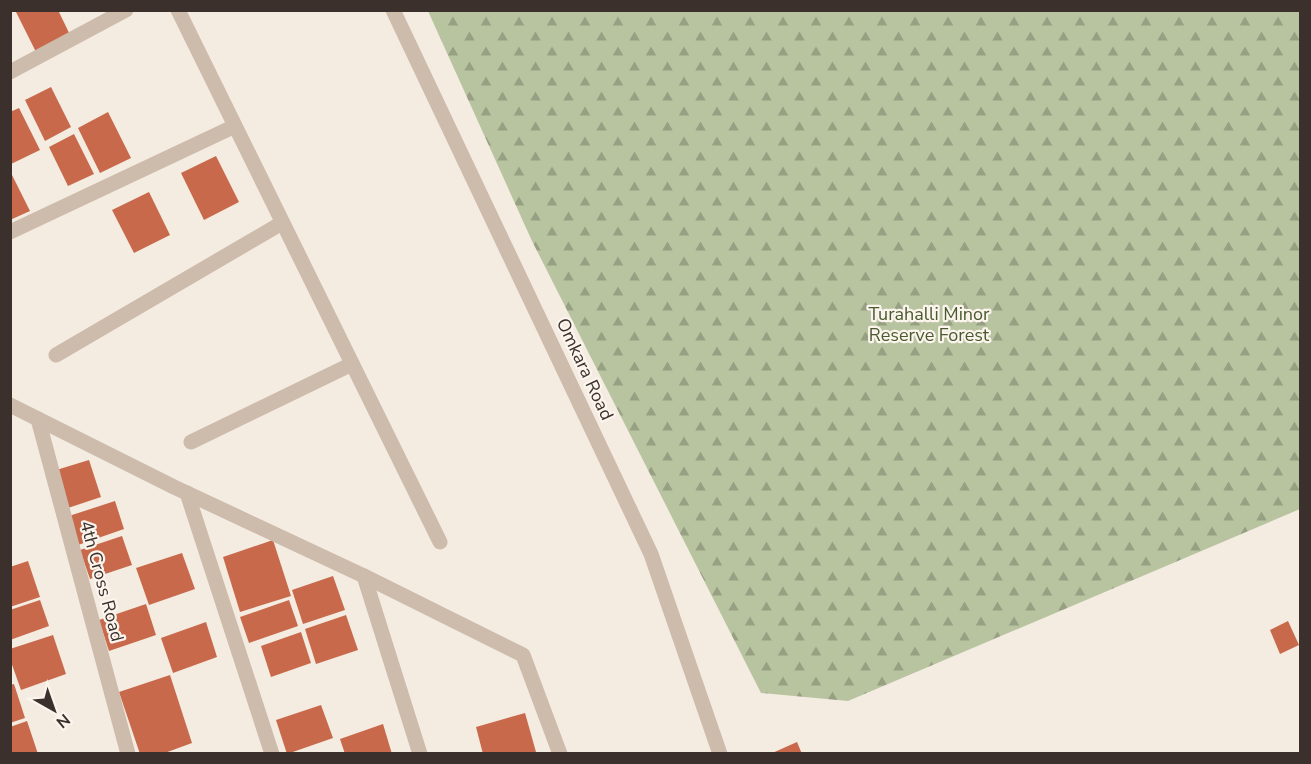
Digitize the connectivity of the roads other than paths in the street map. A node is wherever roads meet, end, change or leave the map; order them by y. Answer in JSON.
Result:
{"nodes":[{"id":1,"x":126,"y":10,"type":"edge"},
{"id":2,"x":178,"y":10,"type":"edge"},
{"id":3,"x":393,"y":10,"type":"edge"},
{"id":4,"x":10,"y":72,"type":"edge"},
{"id":5,"x":235,"y":126,"type":"junction"},
{"id":6,"x":282,"y":223,"type":"junction"},
{"id":7,"x":10,"y":232,"type":"edge"},
{"id":8,"x":56,"y":355,"type":"dead end"},
{"id":9,"x":352,"y":364,"type":"junction"},
{"id":10,"x":10,"y":405,"type":"edge"},
{"id":11,"x":38,"y":419,"type":"junction"},
{"id":12,"x":191,"y":442,"type":"dead end"},
{"id":13,"x":187,"y":493,"type":"junction"},
{"id":14,"x":440,"y":542,"type":"dead end"},
{"id":15,"x":364,"y":576,"type":"junction"},
{"id":16,"x":128,"y":753,"type":"edge"},
{"id":17,"x":272,"y":753,"type":"edge"},
{"id":18,"x":420,"y":753,"type":"edge"},
{"id":19,"x":560,"y":753,"type":"edge"},
{"id":20,"x":720,"y":753,"type":"edge"}],
"edges":[{"from":1,"to":4,"type":"street"},
{"from":2,"to":5,"type":"street"},
{"from":3,"to":20,"type":"street","name":"Omkara Road"},
{"from":5,"to":6,"type":"street"},
{"from":5,"to":7,"type":"street"},
{"from":6,"to":8,"type":"street"},
{"from":6,"to":9,"type":"street"},
{"from":9,"to":12,"type":"street"},
{"from":9,"to":14,"type":"street"},
{"from":10,"to":11,"type":"street"},
{"from":11,"to":13,"type":"street"},
{"from":11,"to":16,"type":"street","name":"4th Cross Road"},
{"from":13,"to":15,"type":"street"},
{"from":13,"to":17,"type":"street"},
{"from":15,"to":18,"type":"street"},
{"from":15,"to":19,"type":"street"}]}
